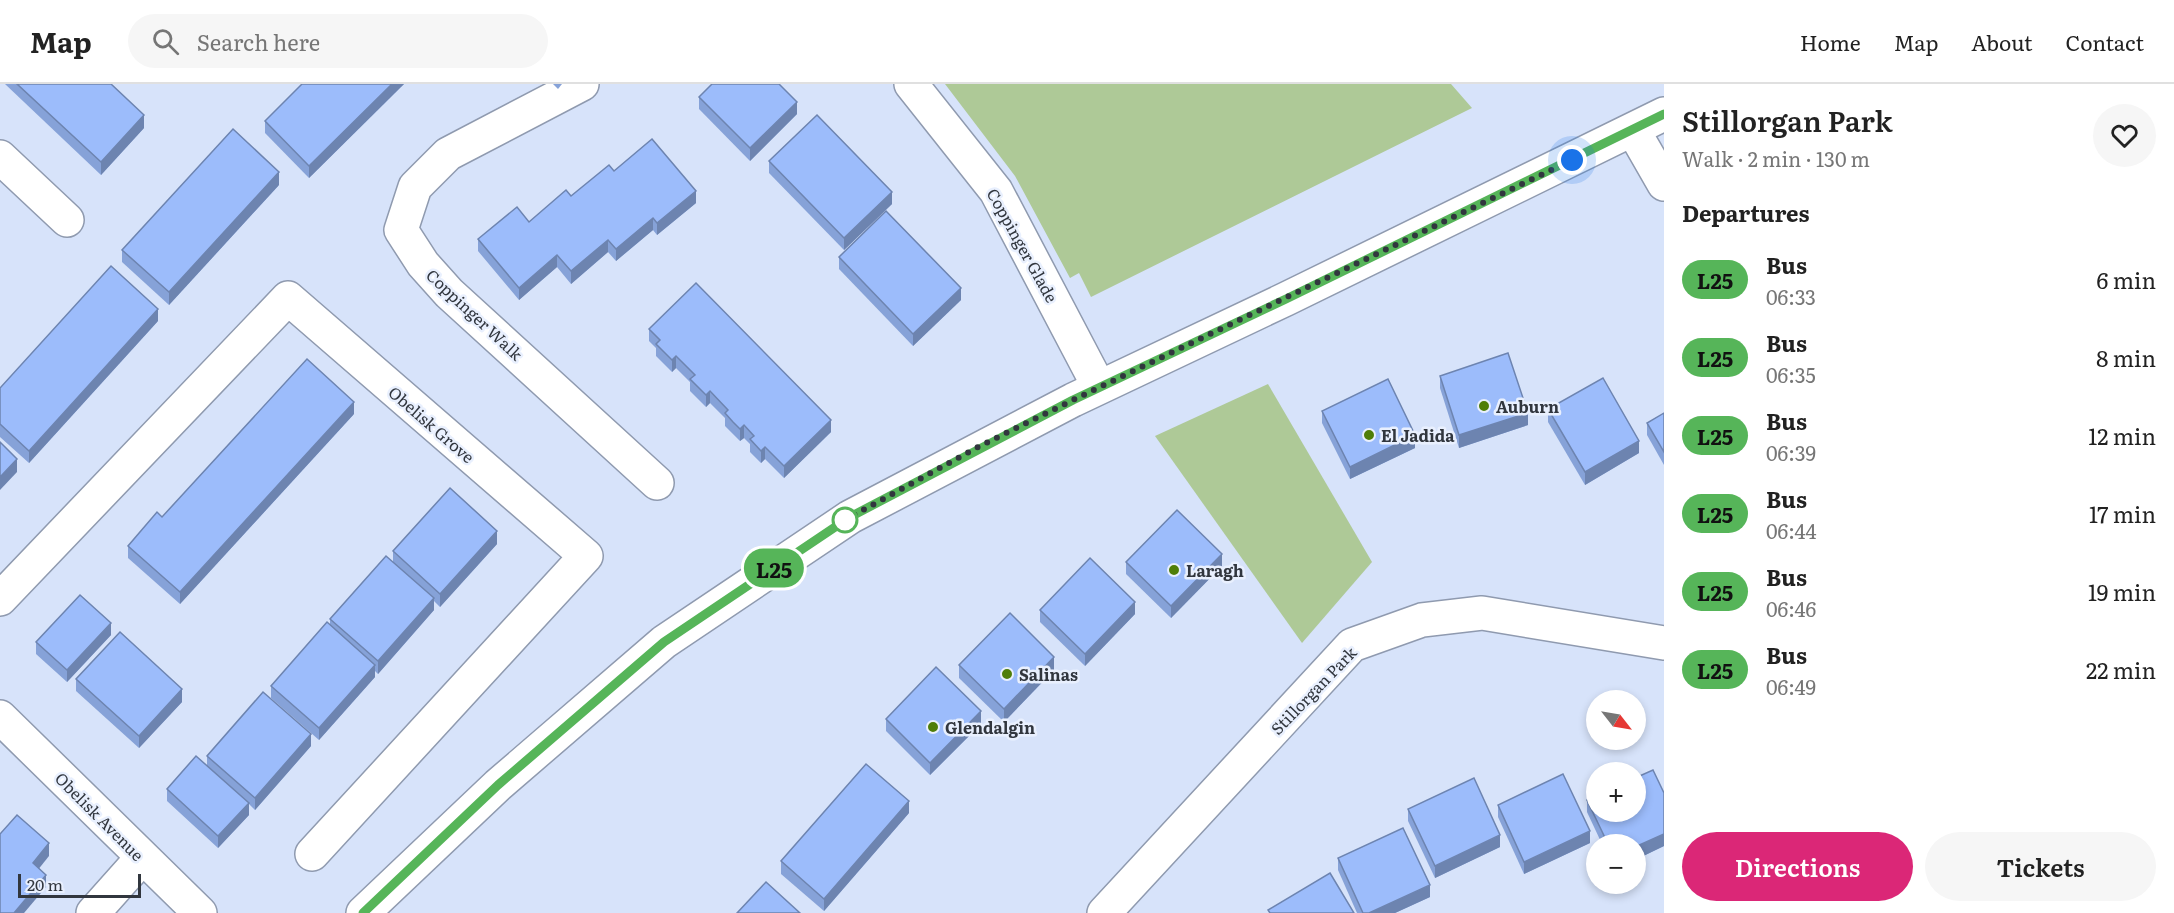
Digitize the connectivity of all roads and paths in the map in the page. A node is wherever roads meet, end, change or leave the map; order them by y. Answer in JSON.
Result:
{"nodes":[{"id":1,"x":582,"y":84,"type":"edge"},
{"id":2,"x":910,"y":84,"type":"edge"},
{"id":3,"x":1664,"y":114,"type":"edge"},
{"id":4,"x":1634,"y":130,"type":"junction"},
{"id":5,"x":0,"y":157,"type":"edge"},
{"id":6,"x":1664,"y":184,"type":"edge"},
{"id":7,"x":67,"y":220,"type":"dead end"},
{"id":8,"x":1099,"y":387,"type":"junction"},
{"id":9,"x":657,"y":483,"type":"dead end"},
{"id":10,"x":0,"y":599,"type":"edge"},
{"id":11,"x":1664,"y":643,"type":"edge"},
{"id":12,"x":0,"y":717,"type":"edge"},
{"id":13,"x":312,"y":854,"type":"dead end"},
{"id":14,"x":142,"y":858,"type":"junction"},
{"id":15,"x":93,"y":913,"type":"edge"},
{"id":16,"x":200,"y":913,"type":"edge"},
{"id":17,"x":363,"y":913,"type":"edge"},
{"id":18,"x":1104,"y":913,"type":"edge"}],
"edges":[{"from":1,"to":9,"type":"street","name":"Coppinger Walk"},
{"from":2,"to":8,"type":"street","name":"Coppinger Glade"},
{"from":3,"to":4,"type":"street"},
{"from":4,"to":6,"type":"street"},
{"from":4,"to":8,"type":"street"},
{"from":5,"to":7,"type":"street"},
{"from":8,"to":17,"type":"street"},
{"from":10,"to":13,"type":"street","name":"Obelisk Grove"},
{"from":11,"to":18,"type":"street","name":"Stillorgan Park"},
{"from":12,"to":14,"type":"street","name":"Obelisk Avenue"},
{"from":14,"to":15,"type":"street"},
{"from":14,"to":16,"type":"street","name":"Obelisk Avenue"}]}
